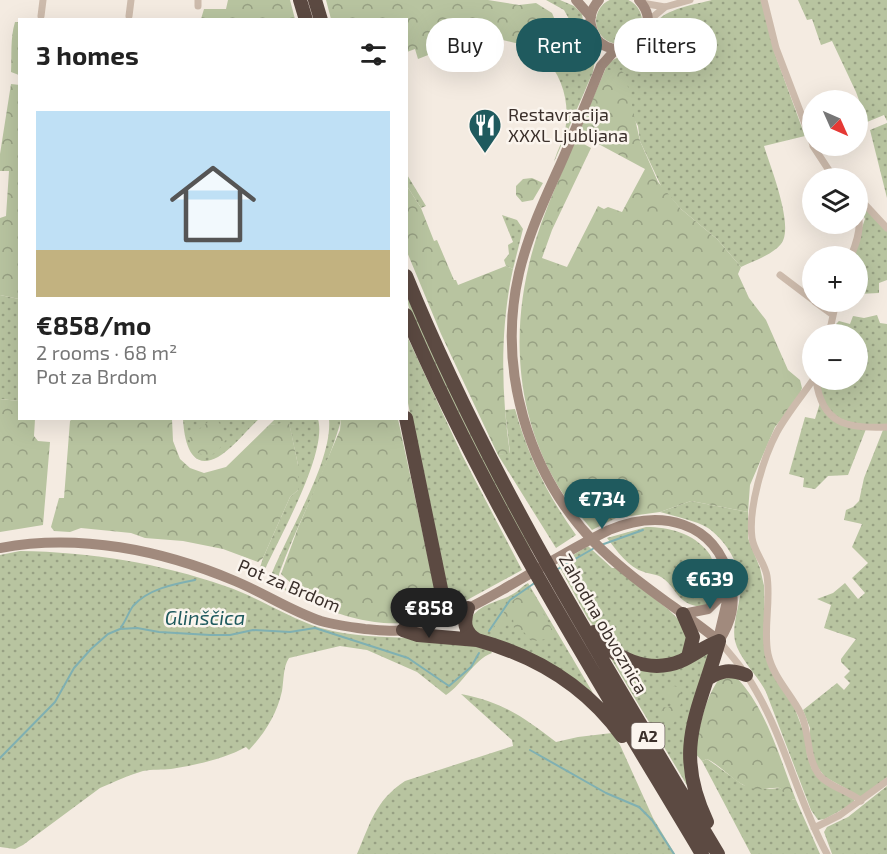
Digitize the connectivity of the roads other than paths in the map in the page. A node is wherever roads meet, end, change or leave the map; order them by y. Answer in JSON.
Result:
{"nodes":[{"id":1,"x":43,"y":0,"type":"edge"},
{"id":2,"x":131,"y":0,"type":"edge"},
{"id":3,"x":300,"y":0,"type":"edge"},
{"id":4,"x":315,"y":0,"type":"edge"},
{"id":5,"x":576,"y":0,"type":"edge"},
{"id":6,"x":591,"y":0,"type":"edge"},
{"id":7,"x":599,"y":0,"type":"edge"},
{"id":8,"x":690,"y":0,"type":"edge"},
{"id":9,"x":764,"y":0,"type":"edge"},
{"id":10,"x":640,"y":2,"type":"edge"},
{"id":11,"x":665,"y":7,"type":"junction"},
{"id":12,"x":41,"y":16,"type":"dead end"},
{"id":13,"x":129,"y":16,"type":"dead end"},
{"id":14,"x":591,"y":17,"type":"joint"},
{"id":15,"x":305,"y":18,"type":"edge"},
{"id":16,"x":320,"y":18,"type":"edge"},
{"id":17,"x":647,"y":18,"type":"edge"},
{"id":18,"x":652,"y":18,"type":"edge"},
{"id":19,"x":614,"y":51,"type":"edge"},
{"id":20,"x":602,"y":65,"type":"edge"},
{"id":21,"x":598,"y":72,"type":"edge"},
{"id":22,"x":802,"y":116,"type":"edge"},
{"id":23,"x":868,"y":208,"type":"edge"},
{"id":24,"x":887,"y":228,"type":"edge"},
{"id":25,"x":780,"y":274,"type":"dead end"},
{"id":26,"x":408,"y":280,"type":"edge"},
{"id":27,"x":802,"y":291,"type":"edge"},
{"id":28,"x":829,"y":312,"type":"edge"},
{"id":29,"x":834,"y":312,"type":"edge"},
{"id":30,"x":833,"y":315,"type":"junction"},
{"id":31,"x":408,"y":319,"type":"edge"},
{"id":32,"x":831,"y":324,"type":"edge"},
{"id":33,"x":807,"y":390,"type":"edge"},
{"id":34,"x":817,"y":390,"type":"edge"},
{"id":35,"x":406,"y":420,"type":"edge"},
{"id":36,"x":887,"y":427,"type":"edge"},
{"id":37,"x":0,"y":548,"type":"edge"},
{"id":38,"x":530,"y":549,"type":"junction"},
{"id":39,"x":730,"y":584,"type":"junction"},
{"id":40,"x":552,"y":588,"type":"junction"},
{"id":41,"x":468,"y":608,"type":"junction"},
{"id":42,"x":683,"y":614,"type":"junction"},
{"id":43,"x":447,"y":618,"type":"junction"},
{"id":44,"x":578,"y":618,"type":"junction"},
{"id":45,"x":403,"y":630,"type":"junction"},
{"id":46,"x":477,"y":640,"type":"junction"},
{"id":47,"x":719,"y":641,"type":"junction"},
{"id":48,"x":688,"y":657,"type":"junction"},
{"id":49,"x":746,"y":675,"type":"junction"},
{"id":50,"x":707,"y":679,"type":"junction"},
{"id":51,"x":887,"y":782,"type":"edge"},
{"id":52,"x":662,"y":787,"type":"junction"},
{"id":53,"x":861,"y":801,"type":"junction"},
{"id":54,"x":814,"y":828,"type":"junction"},
{"id":55,"x":702,"y":854,"type":"edge"},
{"id":56,"x":720,"y":854,"type":"edge"},
{"id":57,"x":827,"y":854,"type":"edge"}],
"edges":[{"from":1,"to":12,"type":"street"},
{"from":2,"to":13,"type":"street"},
{"from":3,"to":15,"type":"highway"},
{"from":4,"to":16,"type":"highway"},
{"from":5,"to":14,"type":"main road"},
{"from":6,"to":7,"type":"main road"},
{"from":7,"to":14,"type":"main road"},
{"from":8,"to":11,"type":"street"},
{"from":9,"to":22,"type":"street"},
{"from":10,"to":11,"type":"street"},
{"from":10,"to":17,"type":"main road"},
{"from":11,"to":18,"type":"street"},
{"from":19,"to":20,"type":"main road"},
{"from":21,"to":42,"type":"main road"},
{"from":23,"to":24,"type":"street"},
{"from":25,"to":27,"type":"street"},
{"from":26,"to":38,"type":"highway","name":"Zahodna obvoznica","number":"A2"},
{"from":28,"to":30,"type":"street"},
{"from":29,"to":30,"type":"street"},
{"from":30,"to":32,"type":"street"},
{"from":31,"to":38,"type":"highway","name":"Zahodna obvoznica","number":"A2"},
{"from":33,"to":53,"type":"street"},
{"from":34,"to":36,"type":"street"},
{"from":35,"to":43,"type":"highway"},
{"from":37,"to":45,"type":"main road","name":"Pot za Brdom"},
{"from":38,"to":40,"type":"highway","name":"Zahodna obvoznica","number":"A2"},
{"from":39,"to":41,"type":"main road","name":"Pot za Brdom"},
{"from":39,"to":42,"type":"main road"},
{"from":39,"to":47,"type":"main road"},
{"from":40,"to":44,"type":"highway","name":"Zahodna obvoznica","number":"A2"},
{"from":40,"to":52,"type":"highway","name":"Zahodna obvoznica","number":"A2"},
{"from":41,"to":43,"type":"main road","name":"Pot za Brdom"},
{"from":41,"to":46,"type":"highway"},
{"from":42,"to":47,"type":"main road"},
{"from":42,"to":48,"type":"highway"},
{"from":43,"to":45,"type":"main road","name":"Pot za Brdom"},
{"from":44,"to":48,"type":"highway"},
{"from":44,"to":56,"type":"highway","name":"Zahodna obvoznica","number":"A2"},
{"from":45,"to":46,"type":"highway"},
{"from":46,"to":52,"type":"highway"},
{"from":47,"to":48,"type":"highway"},
{"from":47,"to":49,"type":"street"},
{"from":47,"to":50,"type":"highway"},
{"from":49,"to":50,"type":"highway"},
{"from":49,"to":54,"type":"street"},
{"from":50,"to":56,"type":"highway"},
{"from":51,"to":53,"type":"street"},
{"from":52,"to":55,"type":"highway","name":"Zahodna obvoznica","number":"A2"},
{"from":53,"to":54,"type":"street"},
{"from":54,"to":57,"type":"street"}]}
